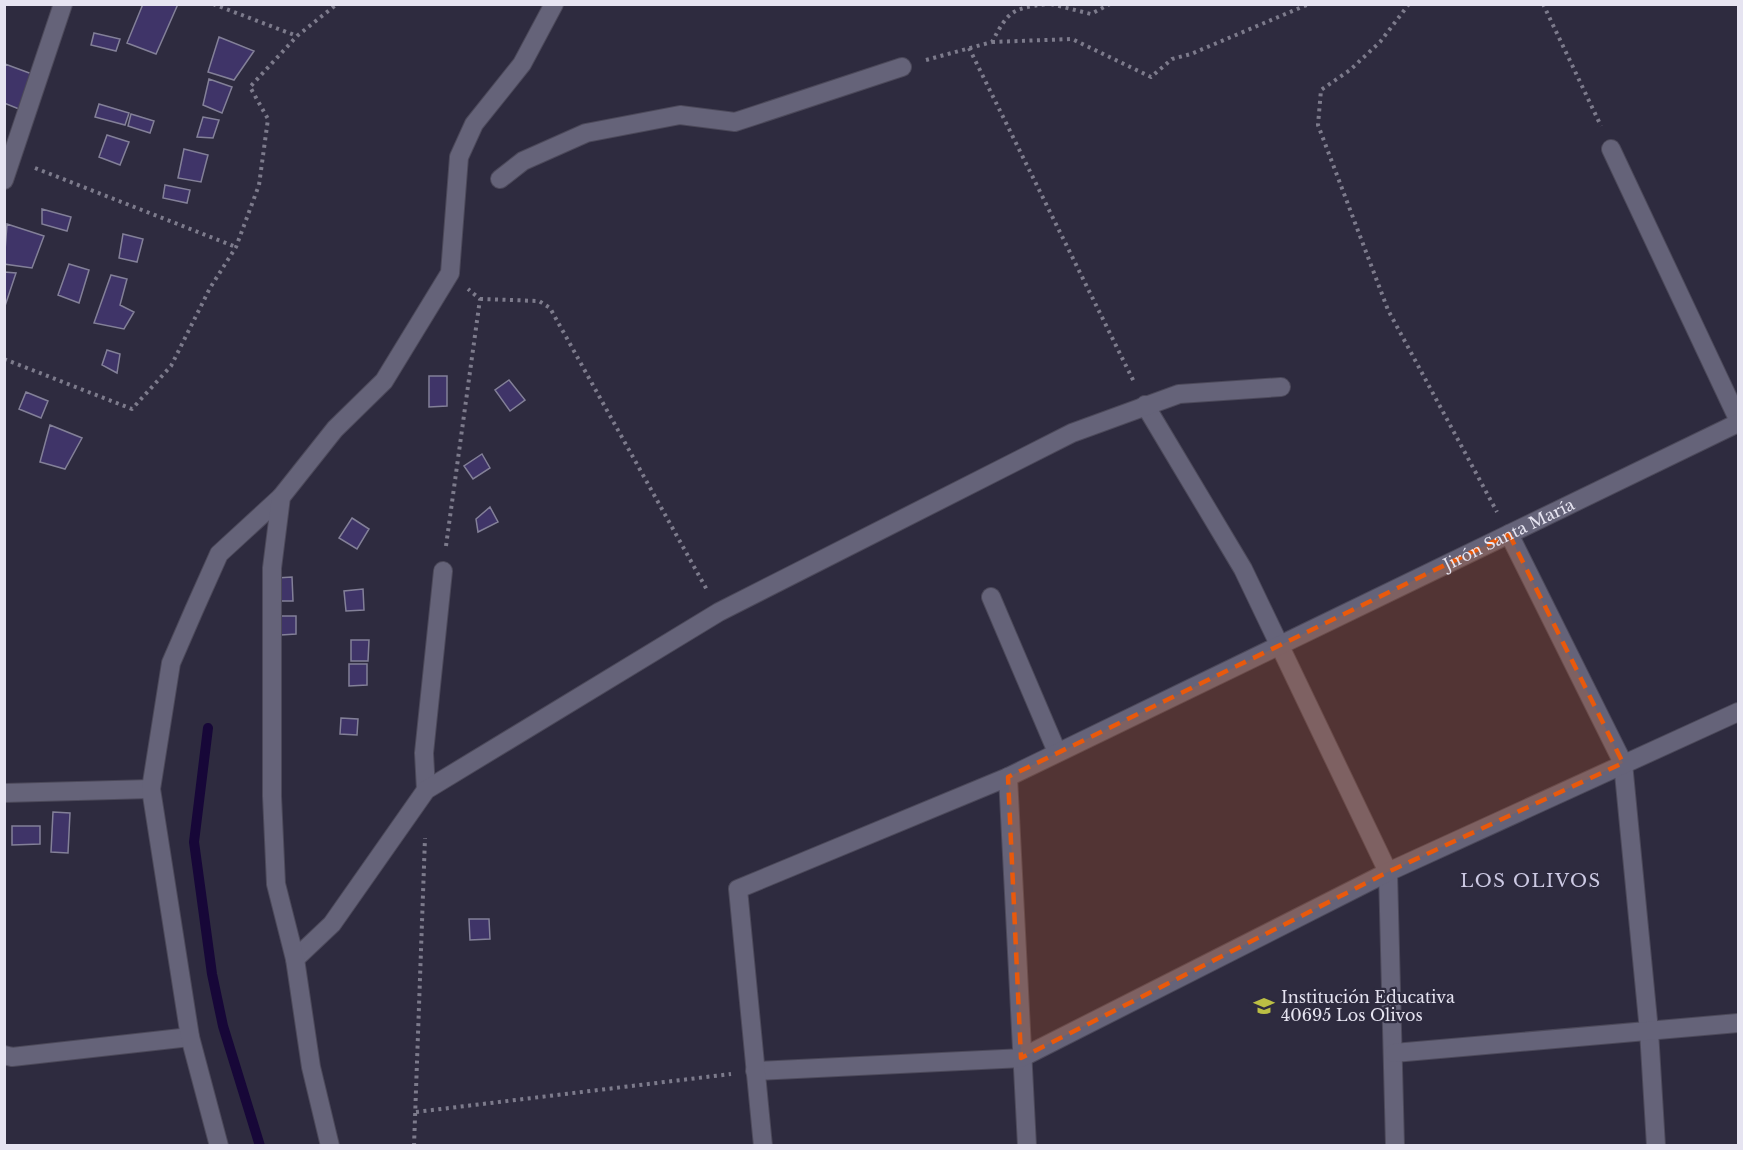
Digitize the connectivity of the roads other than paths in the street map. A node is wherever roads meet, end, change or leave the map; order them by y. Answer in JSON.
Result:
{"nodes":[{"id":1,"x":63,"y":4,"type":"edge"},
{"id":2,"x":554,"y":4,"type":"edge"},
{"id":3,"x":902,"y":67,"type":"road end"},
{"id":4,"x":1611,"y":149,"type":"road end"},
{"id":5,"x":500,"y":179,"type":"dead end"},
{"id":6,"x":4,"y":180,"type":"edge"},
{"id":7,"x":1281,"y":387,"type":"dead end"},
{"id":8,"x":1145,"y":405,"type":"junction"},
{"id":9,"x":1738,"y":421,"type":"edge"},
{"id":10,"x":281,"y":497,"type":"junction"},
{"id":11,"x":1509,"y":534,"type":"junction"},
{"id":12,"x":443,"y":571,"type":"road end"},
{"id":13,"x":991,"y":597,"type":"dead end"},
{"id":14,"x":1279,"y":648,"type":"junction"},
{"id":15,"x":1738,"y":712,"type":"edge"},
{"id":16,"x":1057,"y":753,"type":"junction"},
{"id":17,"x":1623,"y":764,"type":"junction"},
{"id":18,"x":1008,"y":777,"type":"junction"},
{"id":19,"x":151,"y":789,"type":"junction"},
{"id":20,"x":426,"y":790,"type":"junction"},
{"id":21,"x":4,"y":793,"type":"edge"},
{"id":22,"x":1388,"y":872,"type":"junction"},
{"id":23,"x":295,"y":959,"type":"junction"},
{"id":24,"x":1738,"y":1023,"type":"edge"},
{"id":25,"x":1649,"y":1031,"type":"junction"},
{"id":26,"x":190,"y":1037,"type":"junction"},
{"id":27,"x":1394,"y":1053,"type":"junction"},
{"id":28,"x":4,"y":1055,"type":"edge"},
{"id":29,"x":1021,"y":1058,"type":"junction"},
{"id":30,"x":755,"y":1071,"type":"junction"},
{"id":31,"x":219,"y":1146,"type":"edge"},
{"id":32,"x":330,"y":1146,"type":"edge"},
{"id":33,"x":763,"y":1146,"type":"edge"},
{"id":34,"x":1027,"y":1146,"type":"edge"},
{"id":35,"x":1395,"y":1146,"type":"edge"},
{"id":36,"x":1656,"y":1146,"type":"edge"}],
"edges":[{"from":1,"to":6,"type":"street"},
{"from":2,"to":10,"type":"street"},
{"from":3,"to":5,"type":"street"},
{"from":4,"to":9,"type":"street"},
{"from":7,"to":8,"type":"street"},
{"from":8,"to":14,"type":"street"},
{"from":8,"to":20,"type":"street"},
{"from":9,"to":11,"type":"street","name":"Jirón Santa María"},
{"from":10,"to":19,"type":"street"},
{"from":10,"to":23,"type":"street"},
{"from":11,"to":14,"type":"street","name":"Jirón Santa María"},
{"from":11,"to":17,"type":"street"},
{"from":12,"to":20,"type":"street"},
{"from":13,"to":16,"type":"street"},
{"from":14,"to":16,"type":"street","name":"Jirón Santa María"},
{"from":14,"to":22,"type":"street"},
{"from":15,"to":17,"type":"street"},
{"from":16,"to":18,"type":"street","name":"Jirón Santa María"},
{"from":17,"to":22,"type":"street"},
{"from":17,"to":25,"type":"street"},
{"from":18,"to":29,"type":"street"},
{"from":18,"to":30,"type":"street","name":"Jirón Santa María"},
{"from":19,"to":21,"type":"street"},
{"from":19,"to":26,"type":"street"},
{"from":20,"to":23,"type":"street"},
{"from":22,"to":27,"type":"street"},
{"from":22,"to":29,"type":"street"},
{"from":23,"to":32,"type":"street"},
{"from":24,"to":25,"type":"street"},
{"from":25,"to":27,"type":"street"},
{"from":25,"to":36,"type":"street"},
{"from":26,"to":28,"type":"street"},
{"from":26,"to":31,"type":"street"},
{"from":27,"to":35,"type":"street"},
{"from":29,"to":30,"type":"street"},
{"from":29,"to":34,"type":"street"},
{"from":30,"to":33,"type":"street"}]}
